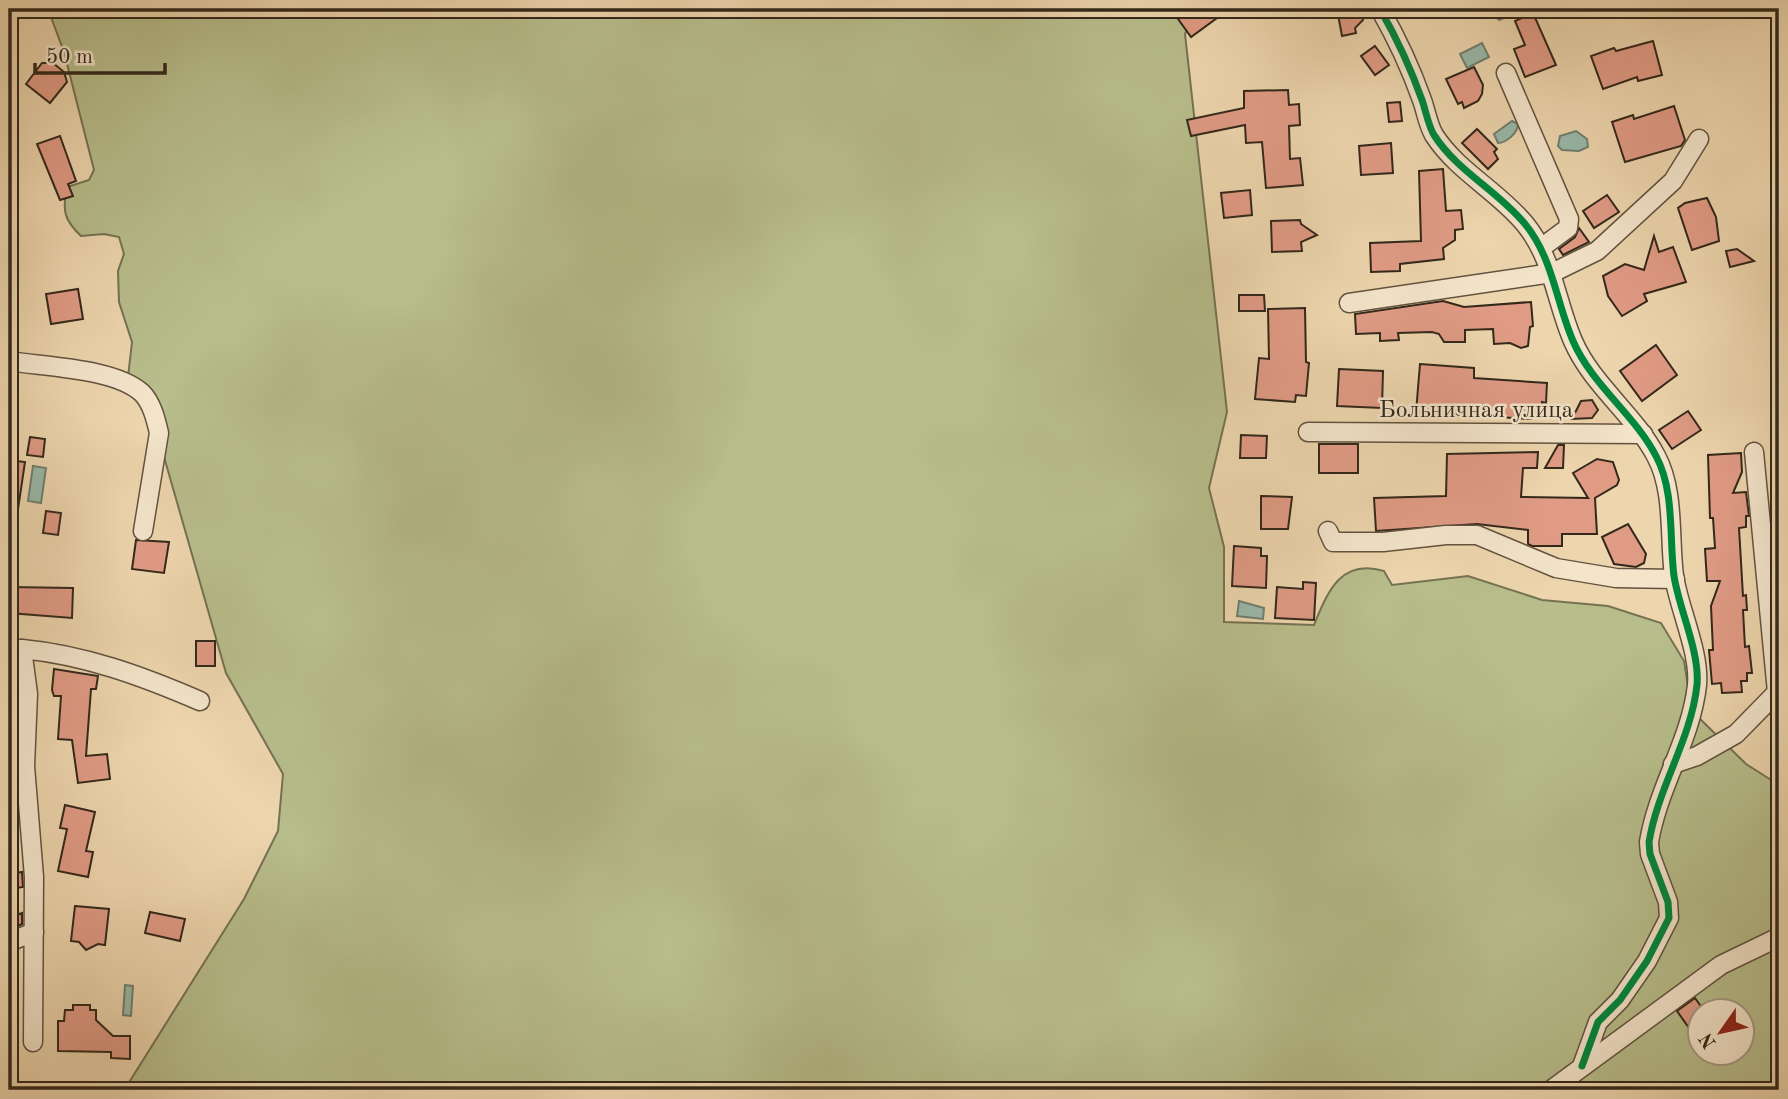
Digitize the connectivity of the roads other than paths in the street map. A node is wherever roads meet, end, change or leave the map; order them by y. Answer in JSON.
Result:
{"nodes":[{"id":1,"x":1380,"y":9,"type":"edge"},
{"id":2,"x":1506,"y":73,"type":"dead end"},
{"id":3,"x":1699,"y":138,"type":"dead end"},
{"id":4,"x":1541,"y":248,"type":"junction"},
{"id":5,"x":1552,"y":272,"type":"junction"},
{"id":6,"x":1349,"y":303,"type":"dead end"},
{"id":7,"x":9,"y":361,"type":"edge"},
{"id":8,"x":1308,"y":432,"type":"dead end"},
{"id":9,"x":1643,"y":434,"type":"junction"},
{"id":10,"x":1754,"y":452,"type":"dead end"},
{"id":11,"x":143,"y":531,"type":"dead end"},
{"id":12,"x":1328,"y":531,"type":"dead end"},
{"id":13,"x":1675,"y":579,"type":"junction"},
{"id":14,"x":15,"y":650,"type":"edge"},
{"id":15,"x":1778,"y":691,"type":"edge"},
{"id":16,"x":200,"y":701,"type":"dead end"},
{"id":17,"x":1674,"y":764,"type":"junction"},
{"id":18,"x":34,"y":932,"type":"junction"},
{"id":19,"x":1779,"y":937,"type":"edge"},
{"id":20,"x":9,"y":942,"type":"edge"},
{"id":21,"x":33,"y":1042,"type":"dead end"},
{"id":22,"x":1582,"y":1066,"type":"junction"},
{"id":23,"x":1557,"y":1088,"type":"edge"}],
"edges":[{"from":1,"to":4,"type":"street","name":"Больничная улица"},
{"from":2,"to":4,"type":"street"},
{"from":3,"to":5,"type":"street"},
{"from":4,"to":5,"type":"street","name":"Больничная улица"},
{"from":5,"to":6,"type":"street"},
{"from":5,"to":9,"type":"street","name":"Больничная улица"},
{"from":7,"to":11,"type":"street"},
{"from":8,"to":9,"type":"street","name":"Больничная улица"},
{"from":9,"to":13,"type":"street","name":"Больничная улица"},
{"from":10,"to":15,"type":"street"},
{"from":12,"to":13,"type":"street"},
{"from":13,"to":17,"type":"street","name":"Больничная улица"},
{"from":14,"to":16,"type":"street"},
{"from":14,"to":18,"type":"street"},
{"from":15,"to":17,"type":"street"},
{"from":17,"to":22,"type":"street","name":"Больничная улица"},
{"from":18,"to":20,"type":"street"},
{"from":18,"to":21,"type":"street"},
{"from":19,"to":22,"type":"street"},
{"from":22,"to":23,"type":"street"}]}
